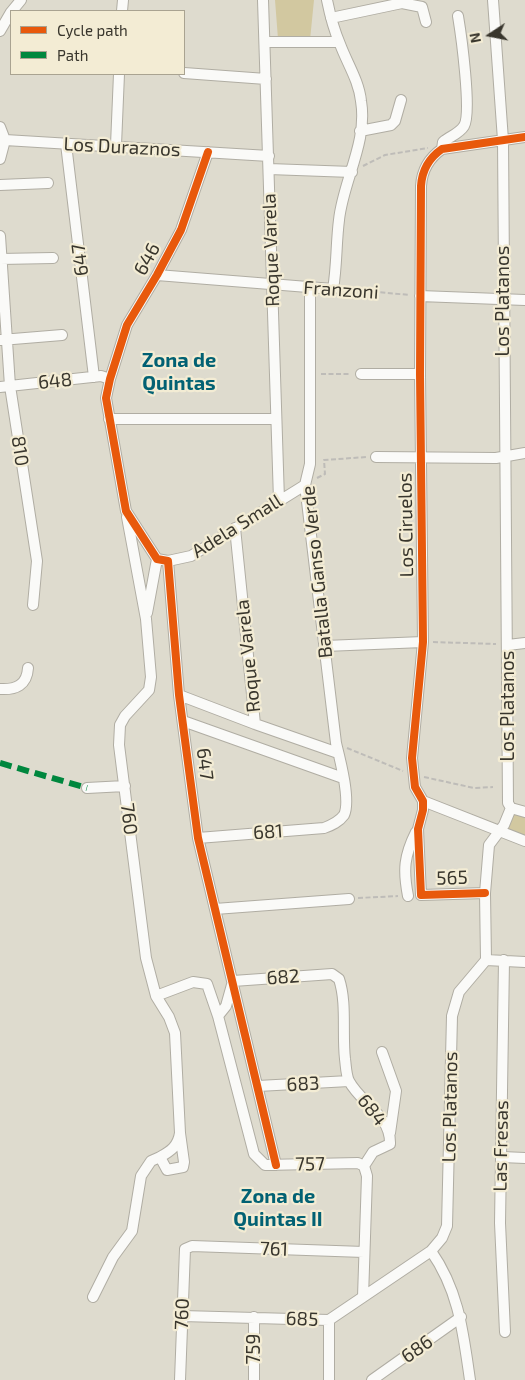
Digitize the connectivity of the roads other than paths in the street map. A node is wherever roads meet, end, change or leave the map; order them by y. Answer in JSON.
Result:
{"nodes":[{"id":1,"x":21,"y":0,"type":"edge"},
{"id":2,"x":262,"y":0,"type":"edge"},
{"id":3,"x":327,"y":0,"type":"edge"},
{"id":4,"x":493,"y":0,"type":"edge"},
{"id":5,"x":12,"y":10,"type":"edge"},
{"id":6,"x":10,"y":13,"type":"edge"},
{"id":7,"x":458,"y":16,"type":"dead end"},
{"id":8,"x":331,"y":18,"type":"junction"},
{"id":9,"x":426,"y":22,"type":"dead end"},
{"id":10,"x":0,"y":31,"type":"edge"},
{"id":11,"x":265,"y":42,"type":"junction"},
{"id":12,"x":339,"y":42,"type":"junction"},
{"id":13,"x":185,"y":73,"type":"edge"},
{"id":14,"x":119,"y":75,"type":"edge"},
{"id":15,"x":266,"y":79,"type":"junction"},
{"id":16,"x":401,"y":100,"type":"dead end"},
{"id":17,"x":0,"y":127,"type":"edge"},
{"id":18,"x":360,"y":131,"type":"junction"},
{"id":19,"x":525,"y":137,"type":"edge"},
{"id":20,"x":5,"y":140,"type":"junction"},
{"id":21,"x":503,"y":140,"type":"junction"},
{"id":22,"x":66,"y":144,"type":"junction"},
{"id":23,"x":116,"y":145,"type":"junction"},
{"id":24,"x":440,"y":150,"type":"junction"},
{"id":25,"x":208,"y":152,"type":"junction"},
{"id":26,"x":269,"y":156,"type":"junction"},
{"id":27,"x":0,"y":159,"type":"edge"},
{"id":28,"x":269,"y":169,"type":"junction"},
{"id":29,"x":352,"y":172,"type":"junction"},
{"id":30,"x":48,"y":183,"type":"dead end"},
{"id":31,"x":0,"y":185,"type":"edge"},
{"id":32,"x":0,"y":236,"type":"edge"},
{"id":33,"x":53,"y":258,"type":"dead end"},
{"id":34,"x":1,"y":259,"type":"edge"},
{"id":35,"x":158,"y":275,"type":"junction"},
{"id":36,"x":272,"y":285,"type":"junction"},
{"id":37,"x":310,"y":288,"type":"junction"},
{"id":38,"x":420,"y":296,"type":"junction"},
{"id":39,"x":503,"y":299,"type":"junction"},
{"id":40,"x":525,"y":300,"type":"edge"},
{"id":41,"x":62,"y":335,"type":"dead end"},
{"id":42,"x":3,"y":339,"type":"edge"},
{"id":43,"x":361,"y":374,"type":"road end"},
{"id":44,"x":420,"y":374,"type":"junction"},
{"id":45,"x":94,"y":377,"type":"junction"},
{"id":46,"x":110,"y":379,"type":"junction"},
{"id":47,"x":5,"y":387,"type":"edge"},
{"id":48,"x":109,"y":419,"type":"junction"},
{"id":49,"x":276,"y":419,"type":"junction"},
{"id":50,"x":525,"y":453,"type":"edge"},
{"id":51,"x":421,"y":456,"type":"junction"},
{"id":52,"x":376,"y":457,"type":"road end"},
{"id":53,"x":506,"y":457,"type":"junction"},
{"id":54,"x":305,"y":485,"type":"junction"},
{"id":55,"x":278,"y":500,"type":"junction"},
{"id":56,"x":126,"y":511,"type":"junction"},
{"id":57,"x":235,"y":528,"type":"junction"},
{"id":58,"x":162,"y":560,"type":"junction"},
{"id":59,"x":32,"y":605,"type":"dead end"},
{"id":60,"x":146,"y":619,"type":"junction"},
{"id":61,"x":423,"y":642,"type":"junction"},
{"id":62,"x":525,"y":643,"type":"edge"},
{"id":63,"x":508,"y":644,"type":"junction"},
{"id":64,"x":325,"y":646,"type":"junction"},
{"id":65,"x":28,"y":668,"type":"dead end"},
{"id":66,"x":0,"y":689,"type":"edge"},
{"id":67,"x":179,"y":695,"type":"junction"},
{"id":68,"x":183,"y":720,"type":"junction"},
{"id":69,"x":255,"y":724,"type":"junction"},
{"id":70,"x":337,"y":748,"type":"junction"},
{"id":71,"x":343,"y":778,"type":"junction"},
{"id":72,"x":125,"y":786,"type":"junction"},
{"id":73,"x":88,"y":788,"type":"dead end"},
{"id":74,"x":423,"y":801,"type":"junction"},
{"id":75,"x":511,"y":808,"type":"junction"},
{"id":76,"x":525,"y":812,"type":"edge"},
{"id":77,"x":336,"y":823,"type":"joint"},
{"id":78,"x":418,"y":829,"type":"junction"},
{"id":79,"x":498,"y":832,"type":"junction"},
{"id":80,"x":198,"y":838,"type":"junction"},
{"id":81,"x":525,"y":841,"type":"edge"},
{"id":82,"x":486,"y":893,"type":"junction"},
{"id":83,"x":408,"y":896,"type":"road end"},
{"id":84,"x":349,"y":899,"type":"road end"},
{"id":85,"x":215,"y":909,"type":"junction"},
{"id":86,"x":486,"y":960,"type":"junction"},
{"id":87,"x":504,"y":960,"type":"junction"},
{"id":88,"x":525,"y":962,"type":"edge"},
{"id":89,"x":332,"y":974,"type":"joint"},
{"id":90,"x":233,"y":981,"type":"junction"},
{"id":91,"x":156,"y":996,"type":"junction"},
{"id":92,"x":218,"y":1016,"type":"junction"},
{"id":93,"x":382,"y":1052,"type":"dead end"},
{"id":94,"x":349,"y":1081,"type":"junction"},
{"id":95,"x":258,"y":1086,"type":"junction"},
{"id":96,"x":180,"y":1133,"type":"junction"},
{"id":97,"x":390,"y":1137,"type":"junction"},
{"id":98,"x":160,"y":1157,"type":"junction"},
{"id":99,"x":502,"y":1157,"type":"junction"},
{"id":100,"x":525,"y":1158,"type":"edge"},
{"id":101,"x":276,"y":1165,"type":"junction"},
{"id":102,"x":364,"y":1166,"type":"junction"},
{"id":103,"x":185,"y":1249,"type":"joint"},
{"id":104,"x":430,"y":1251,"type":"junction"},
{"id":105,"x":364,"y":1252,"type":"junction"},
{"id":106,"x":93,"y":1297,"type":"dead end"},
{"id":107,"x":363,"y":1298,"type":"junction"},
{"id":108,"x":182,"y":1316,"type":"junction"},
{"id":109,"x":254,"y":1317,"type":"junction"},
{"id":110,"x":462,"y":1317,"type":"junction"},
{"id":111,"x":329,"y":1320,"type":"junction"},
{"id":112,"x":505,"y":1332,"type":"dead end"},
{"id":113,"x":180,"y":1380,"type":"edge"},
{"id":114,"x":254,"y":1380,"type":"edge"},
{"id":115,"x":329,"y":1380,"type":"edge"},
{"id":116,"x":372,"y":1380,"type":"edge"},
{"id":117,"x":470,"y":1380,"type":"edge"}],
"edges":[{"from":1,"to":5,"type":"street"},
{"from":2,"to":11,"type":"street","name":"Roque Varela"},
{"from":3,"to":8,"type":"street"},
{"from":4,"to":21,"type":"street","name":"Los Platanos"},
{"from":6,"to":10,"type":"street"},
{"from":7,"to":24,"type":"street","name":"Los Ciruelos"},
{"from":8,"to":9,"type":"street"},
{"from":8,"to":12,"type":"street"},
{"from":11,"to":12,"type":"street"},
{"from":11,"to":15,"type":"street","name":"Roque Varela"},
{"from":12,"to":18,"type":"street"},
{"from":13,"to":15,"type":"street"},
{"from":14,"to":23,"type":"street"},
{"from":15,"to":26,"type":"street","name":"Roque Varela"},
{"from":16,"to":18,"type":"street"},
{"from":17,"to":20,"type":"street"},
{"from":18,"to":29,"type":"street"},
{"from":19,"to":21,"type":"street"},
{"from":20,"to":22,"type":"street","name":"Los Duraznos"},
{"from":20,"to":27,"type":"street"},
{"from":21,"to":24,"type":"street"},
{"from":21,"to":39,"type":"street","name":"Los Platanos"},
{"from":22,"to":23,"type":"street","name":"Los Duraznos"},
{"from":22,"to":45,"type":"street","name":"647"},
{"from":23,"to":25,"type":"street","name":"Los Duraznos"},
{"from":24,"to":38,"type":"street","name":"Los Ciruelos"},
{"from":25,"to":26,"type":"street","name":"Los Duraznos"},
{"from":25,"to":35,"type":"street","name":"646"},
{"from":26,"to":28,"type":"street","name":"Roque Varela"},
{"from":28,"to":29,"type":"street"},
{"from":28,"to":36,"type":"street","name":"Roque Varela"},
{"from":29,"to":37,"type":"street","name":"Franzoni"},
{"from":30,"to":31,"type":"street"},
{"from":32,"to":34,"type":"street","name":"810"},
{"from":33,"to":34,"type":"street"},
{"from":34,"to":42,"type":"street","name":"810"},
{"from":35,"to":36,"type":"street","name":"Franzoni"},
{"from":35,"to":46,"type":"street","name":"646"},
{"from":36,"to":37,"type":"street","name":"Franzoni"},
{"from":36,"to":49,"type":"street","name":"Roque Varela"},
{"from":37,"to":54,"type":"street","name":"Batalla Ganso Verde"},
{"from":38,"to":39,"type":"street"},
{"from":38,"to":44,"type":"street","name":"Los Ciruelos"},
{"from":39,"to":40,"type":"street"},
{"from":39,"to":53,"type":"street","name":"Los Platanos"},
{"from":41,"to":42,"type":"street"},
{"from":42,"to":47,"type":"street","name":"810"},
{"from":43,"to":44,"type":"street"},
{"from":44,"to":51,"type":"street","name":"Los Ciruelos"},
{"from":45,"to":46,"type":"street","name":"648"},
{"from":45,"to":47,"type":"street","name":"648"},
{"from":46,"to":48,"type":"street","name":"647"},
{"from":47,"to":59,"type":"street","name":"810"},
{"from":48,"to":49,"type":"street"},
{"from":48,"to":56,"type":"street","name":"647"},
{"from":49,"to":55,"type":"street","name":"Roque Varela"},
{"from":50,"to":53,"type":"street"},
{"from":51,"to":52,"type":"street"},
{"from":51,"to":53,"type":"street"},
{"from":51,"to":61,"type":"street","name":"Los Ciruelos"},
{"from":53,"to":63,"type":"street","name":"Los Platanos"},
{"from":54,"to":55,"type":"street","name":"Adela Small"},
{"from":54,"to":64,"type":"street","name":"Batalla Ganso Verde"},
{"from":55,"to":57,"type":"street","name":"Adela Small"},
{"from":56,"to":58,"type":"street","name":"647"},
{"from":56,"to":60,"type":"street","name":"760"},
{"from":57,"to":58,"type":"street","name":"Adela Small"},
{"from":57,"to":69,"type":"street","name":"Roque Varela"},
{"from":58,"to":60,"type":"street"},
{"from":58,"to":67,"type":"street","name":"647"},
{"from":60,"to":72,"type":"street","name":"760"},
{"from":61,"to":64,"type":"street"},
{"from":61,"to":74,"type":"street","name":"Los Ciruelos"},
{"from":62,"to":63,"type":"street"},
{"from":63,"to":75,"type":"street","name":"Los Platanos"},
{"from":64,"to":70,"type":"street","name":"Batalla Ganso Verde"},
{"from":65,"to":66,"type":"street"},
{"from":67,"to":68,"type":"street","name":"647"},
{"from":67,"to":69,"type":"street"},
{"from":68,"to":71,"type":"street"},
{"from":68,"to":80,"type":"street","name":"647"},
{"from":69,"to":70,"type":"street"},
{"from":70,"to":71,"type":"street","name":"Batalla Ganso Verde"},
{"from":71,"to":77,"type":"street","name":"Batalla Ganso Verde"},
{"from":72,"to":73,"type":"street"},
{"from":72,"to":91,"type":"street","name":"760"},
{"from":74,"to":78,"type":"street"},
{"from":74,"to":79,"type":"street"},
{"from":75,"to":76,"type":"street"},
{"from":75,"to":79,"type":"street"},
{"from":77,"to":80,"type":"street","name":"681"},
{"from":78,"to":82,"type":"street","name":"565"},
{"from":78,"to":83,"type":"street"},
{"from":79,"to":81,"type":"street"},
{"from":79,"to":82,"type":"street"},
{"from":80,"to":85,"type":"street","name":"647"},
{"from":82,"to":86,"type":"street"},
{"from":84,"to":85,"type":"street"},
{"from":85,"to":90,"type":"street","name":"647"},
{"from":86,"to":87,"type":"street"},
{"from":86,"to":104,"type":"street","name":"Los Platanos"},
{"from":87,"to":88,"type":"street"},
{"from":87,"to":99,"type":"street","name":"Las Fresas"},
{"from":89,"to":90,"type":"street","name":"682"},
{"from":89,"to":94,"type":"street","name":"684"},
{"from":90,"to":92,"type":"street"},
{"from":90,"to":95,"type":"street","name":"647"},
{"from":91,"to":92,"type":"street"},
{"from":91,"to":96,"type":"street","name":"760"},
{"from":92,"to":101,"type":"street","name":"757"},
{"from":93,"to":97,"type":"street"},
{"from":94,"to":95,"type":"street","name":"683"},
{"from":94,"to":97,"type":"street","name":"684"},
{"from":95,"to":101,"type":"street","name":"647"},
{"from":96,"to":98,"type":"street"},
{"from":96,"to":98,"type":"street","name":"760"},
{"from":97,"to":102,"type":"street","name":"684"},
{"from":98,"to":106,"type":"street"},
{"from":99,"to":100,"type":"street"},
{"from":99,"to":112,"type":"street","name":"Las Fresas"},
{"from":101,"to":102,"type":"street","name":"757"},
{"from":102,"to":105,"type":"street"},
{"from":103,"to":105,"type":"street","name":"761"},
{"from":103,"to":108,"type":"street","name":"760"},
{"from":104,"to":107,"type":"street","name":"685"},
{"from":104,"to":110,"type":"street"},
{"from":105,"to":107,"type":"street"},
{"from":107,"to":111,"type":"street","name":"685"},
{"from":108,"to":109,"type":"street","name":"685"},
{"from":108,"to":113,"type":"street","name":"760"},
{"from":109,"to":111,"type":"street","name":"685"},
{"from":109,"to":114,"type":"street","name":"759"},
{"from":110,"to":116,"type":"street","name":"686"},
{"from":110,"to":117,"type":"street"},
{"from":111,"to":115,"type":"street"}]}
